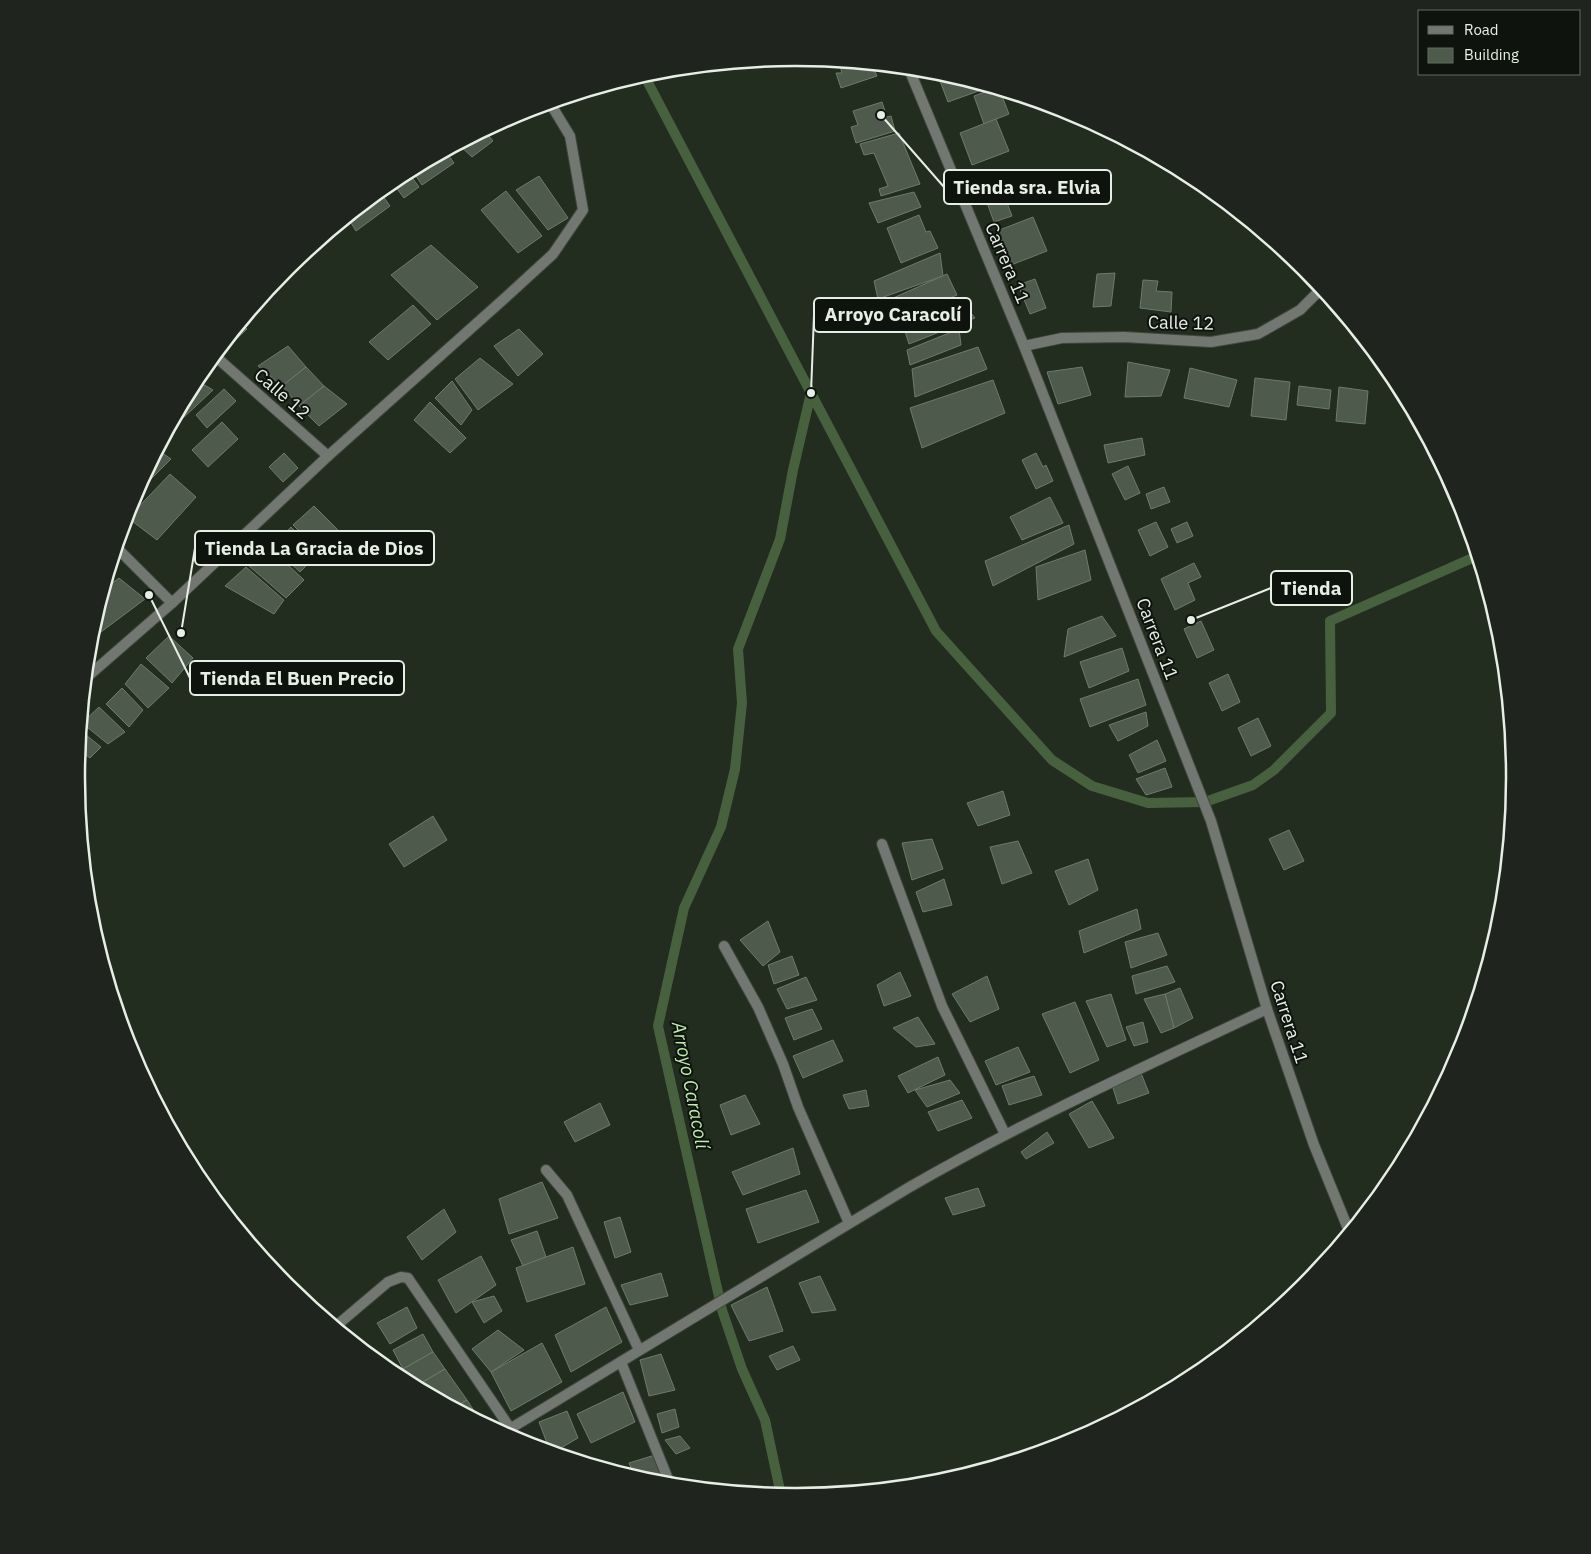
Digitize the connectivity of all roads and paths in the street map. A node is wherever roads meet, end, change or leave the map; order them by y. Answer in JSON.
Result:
{"nodes":[{"id":1,"x":911,"y":76,"type":"edge"},
{"id":2,"x":554,"y":109,"type":"edge"},
{"id":3,"x":1316,"y":294,"type":"edge"},
{"id":4,"x":1024,"y":346,"type":"junction"},
{"id":5,"x":220,"y":361,"type":"edge"},
{"id":6,"x":328,"y":456,"type":"junction"},
{"id":7,"x":121,"y":552,"type":"edge"},
{"id":8,"x":172,"y":603,"type":"junction"},
{"id":9,"x":93,"y":672,"type":"edge"},
{"id":10,"x":882,"y":844,"type":"dead end"},
{"id":11,"x":724,"y":946,"type":"dead end"},
{"id":12,"x":1267,"y":1009,"type":"junction"},
{"id":13,"x":1005,"y":1134,"type":"junction"},
{"id":14,"x":546,"y":1170,"type":"dead end"},
{"id":15,"x":849,"y":1223,"type":"junction"},
{"id":16,"x":1347,"y":1225,"type":"edge"},
{"id":17,"x":340,"y":1322,"type":"edge"},
{"id":18,"x":639,"y":1350,"type":"junction"},
{"id":19,"x":621,"y":1362,"type":"junction"},
{"id":20,"x":503,"y":1424,"type":"edge"},
{"id":21,"x":511,"y":1428,"type":"edge"},
{"id":22,"x":667,"y":1476,"type":"edge"}],
"edges":[{"from":1,"to":4,"type":"street","name":"Carrera 11"},
{"from":2,"to":6,"type":"street"},
{"from":3,"to":4,"type":"street","name":"Calle 12"},
{"from":4,"to":12,"type":"street","name":"Carrera 11"},
{"from":5,"to":6,"type":"street","name":"Calle 12"},
{"from":6,"to":8,"type":"street"},
{"from":7,"to":8,"type":"street"},
{"from":8,"to":9,"type":"street"},
{"from":10,"to":13,"type":"street"},
{"from":11,"to":15,"type":"street"},
{"from":12,"to":13,"type":"street"},
{"from":12,"to":16,"type":"street","name":"Carrera 11"},
{"from":13,"to":15,"type":"street"},
{"from":14,"to":18,"type":"street"},
{"from":15,"to":18,"type":"street"},
{"from":17,"to":20,"type":"street"},
{"from":18,"to":19,"type":"street"},
{"from":19,"to":21,"type":"street"},
{"from":19,"to":22,"type":"street"}]}
